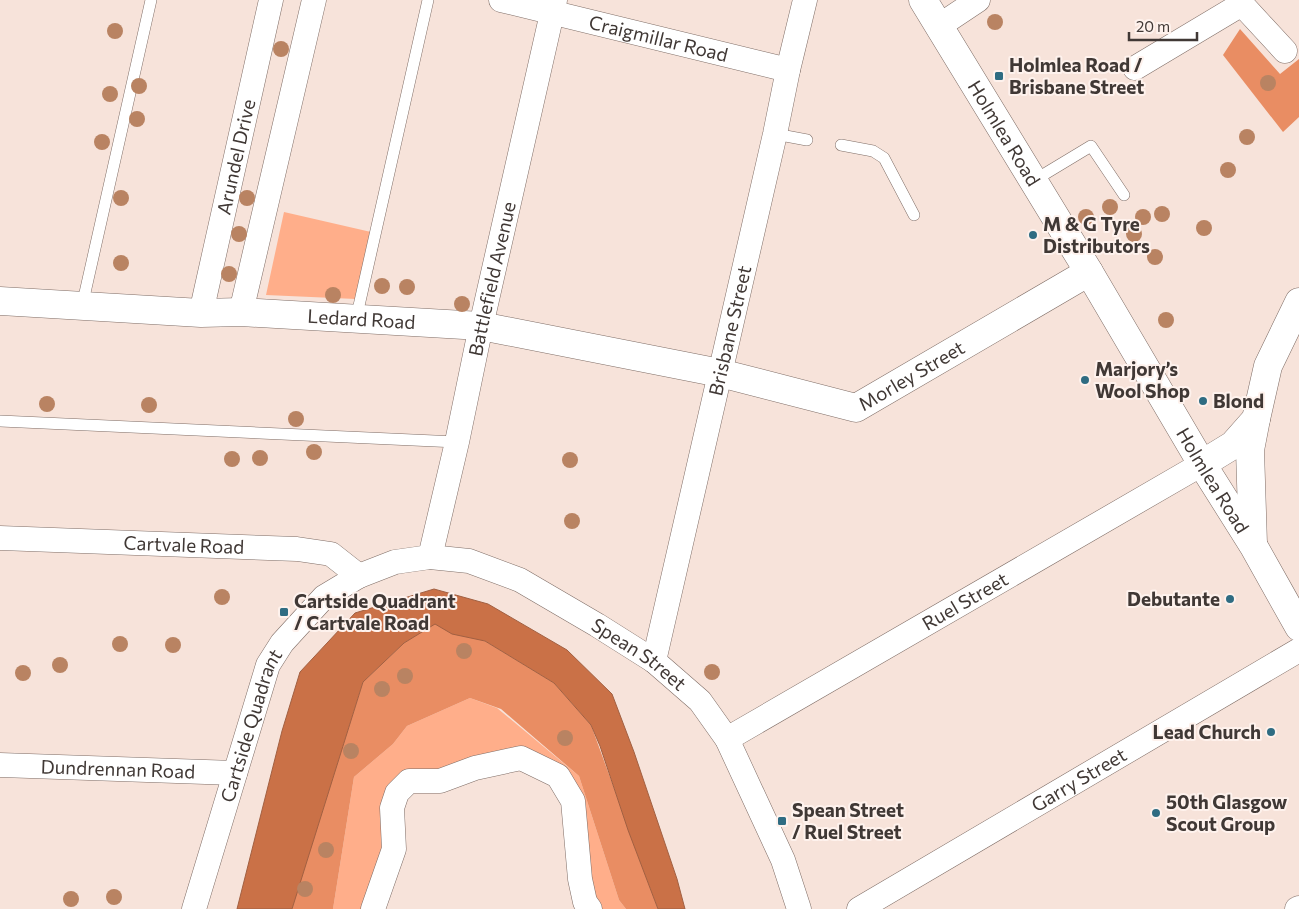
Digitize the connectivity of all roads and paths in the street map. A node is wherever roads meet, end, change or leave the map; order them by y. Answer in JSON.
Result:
{"nodes":[{"id":1,"x":151,"y":0,"type":"edge"},
{"id":2,"x":271,"y":0,"type":"edge"},
{"id":3,"x":314,"y":0,"type":"edge"},
{"id":4,"x":428,"y":0,"type":"edge"},
{"id":5,"x":501,"y":0,"type":"edge"},
{"id":6,"x":806,"y":0,"type":"edge"},
{"id":7,"x":923,"y":0,"type":"edge"},
{"id":8,"x":978,"y":0,"type":"edge"},
{"id":9,"x":1240,"y":2,"type":"edge"},
{"id":10,"x":554,"y":6,"type":"edge"},
{"id":11,"x":939,"y":26,"type":"junction"},
{"id":12,"x":1285,"y":51,"type":"dead end"},
{"id":13,"x":1136,"y":68,"type":"dead end"},
{"id":14,"x":788,"y":70,"type":"junction"},
{"id":15,"x":775,"y":134,"type":"junction"},
{"id":16,"x":807,"y":140,"type":"dead end"},
{"id":17,"x":841,"y":145,"type":"dead end"},
{"id":18,"x":1033,"y":181,"type":"junction"},
{"id":19,"x":1124,"y":195,"type":"dead end"},
{"id":20,"x":914,"y":215,"type":"dead end"},
{"id":21,"x":1089,"y":272,"type":"junction"},
{"id":22,"x":0,"y":301,"type":"edge"},
{"id":23,"x":1299,"y":302,"type":"edge"},
{"id":24,"x":82,"y":306,"type":"junction"},
{"id":25,"x":241,"y":312,"type":"junction"},
{"id":26,"x":201,"y":313,"type":"junction"},
{"id":27,"x":356,"y":319,"type":"junction"},
{"id":28,"x":481,"y":326,"type":"junction"},
{"id":29,"x":720,"y":372,"type":"junction"},
{"id":30,"x":1256,"y":419,"type":"junction"},
{"id":31,"x":0,"y":421,"type":"edge"},
{"id":32,"x":457,"y":442,"type":"junction"},
{"id":33,"x":1202,"y":464,"type":"junction"},
{"id":34,"x":0,"y":538,"type":"edge"},
{"id":35,"x":1252,"y":545,"type":"junction"},
{"id":36,"x":430,"y":557,"type":"junction"},
{"id":37,"x":359,"y":576,"type":"junction"},
{"id":38,"x":1299,"y":627,"type":"edge"},
{"id":39,"x":1299,"y":650,"type":"edge"},
{"id":40,"x":654,"y":661,"type":"junction"},
{"id":41,"x":728,"y":739,"type":"junction"},
{"id":42,"x":0,"y":765,"type":"edge"},
{"id":43,"x":235,"y":773,"type":"junction"},
{"id":44,"x":194,"y":909,"type":"edge"},
{"id":45,"x":373,"y":909,"type":"edge"},
{"id":46,"x":590,"y":909,"type":"edge"},
{"id":47,"x":799,"y":909,"type":"edge"},
{"id":48,"x":859,"y":909,"type":"edge"}],
"edges":[{"from":1,"to":24,"type":"lane"},
{"from":2,"to":26,"type":"street","name":"Arundel Drive"},
{"from":3,"to":25,"type":"street"},
{"from":4,"to":27,"type":"lane"},
{"from":5,"to":10,"type":"street","name":"Craigmillar Road"},
{"from":6,"to":14,"type":"street","name":"Brisbane Street"},
{"from":7,"to":11,"type":"street","name":"Holmlea Road"},
{"from":8,"to":11,"type":"street"},
{"from":9,"to":12,"type":"street"},
{"from":9,"to":13,"type":"street"},
{"from":10,"to":14,"type":"street","name":"Craigmillar Road"},
{"from":10,"to":28,"type":"street","name":"Battlefield Avenue"},
{"from":11,"to":18,"type":"street","name":"Holmlea Road"},
{"from":14,"to":15,"type":"street","name":"Brisbane Street"},
{"from":15,"to":16,"type":"lane"},
{"from":15,"to":29,"type":"street","name":"Brisbane Street"},
{"from":17,"to":20,"type":"lane"},
{"from":18,"to":19,"type":"lane"},
{"from":18,"to":21,"type":"street","name":"Holmlea Road"},
{"from":21,"to":29,"type":"street","name":"Morley Street"},
{"from":21,"to":33,"type":"street","name":"Holmlea Road"},
{"from":22,"to":24,"type":"street","name":"Ledard Road"},
{"from":23,"to":30,"type":"street"},
{"from":24,"to":26,"type":"street","name":"Ledard Road"},
{"from":25,"to":26,"type":"street","name":"Ledard Road"},
{"from":25,"to":27,"type":"street","name":"Ledard Road"},
{"from":27,"to":28,"type":"street","name":"Ledard Road"},
{"from":28,"to":29,"type":"street","name":"Ledard Road"},
{"from":28,"to":32,"type":"street","name":"Battlefield Avenue"},
{"from":29,"to":40,"type":"street","name":"Brisbane Street"},
{"from":30,"to":33,"type":"street"},
{"from":30,"to":35,"type":"street"},
{"from":31,"to":32,"type":"lane"},
{"from":32,"to":36,"type":"street","name":"Battlefield Avenue"},
{"from":33,"to":35,"type":"street","name":"Holmlea Road"},
{"from":33,"to":41,"type":"street","name":"Ruel Street"},
{"from":34,"to":37,"type":"street","name":"Cartvale Road"},
{"from":35,"to":38,"type":"street","name":"Holmlea Road"},
{"from":36,"to":37,"type":"street","name":"Spean Street"},
{"from":36,"to":40,"type":"street","name":"Spean Street"},
{"from":37,"to":43,"type":"street","name":"Cartside Quadrant"},
{"from":39,"to":48,"type":"street","name":"Garry Street"},
{"from":40,"to":41,"type":"street","name":"Spean Street"},
{"from":41,"to":47,"type":"street","name":"Spean Street"},
{"from":42,"to":43,"type":"street","name":"Dundrennan Road"},
{"from":43,"to":44,"type":"street","name":"Cartside Quadrant"},
{"from":45,"to":46,"type":"street"}]}
